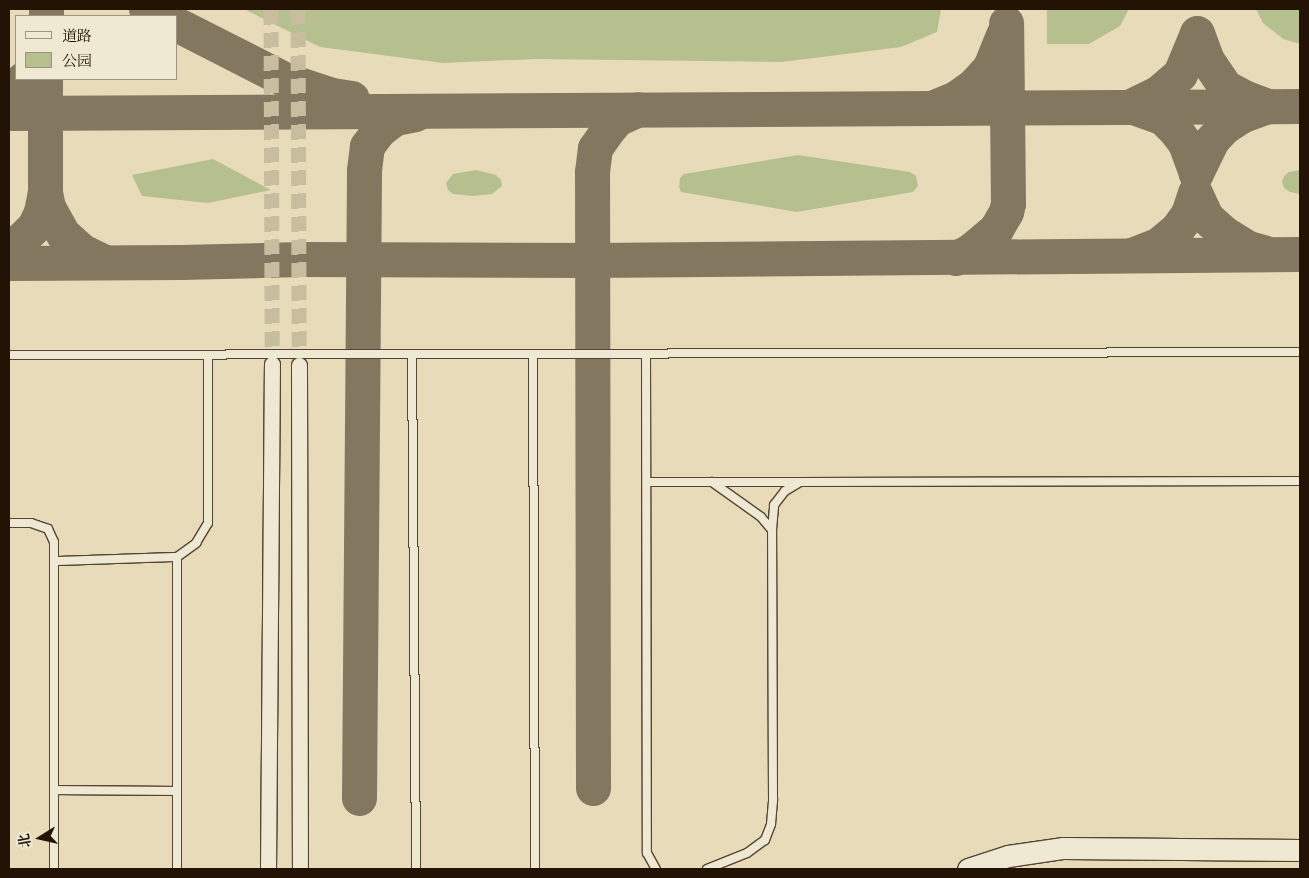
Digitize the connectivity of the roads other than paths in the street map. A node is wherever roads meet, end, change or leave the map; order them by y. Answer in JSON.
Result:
{"nodes":[{"id":1,"x":1300,"y":352,"type":"edge"},
{"id":2,"x":208,"y":354,"type":"junction"},
{"id":3,"x":412,"y":354,"type":"junction"},
{"id":4,"x":533,"y":354,"type":"junction"},
{"id":5,"x":646,"y":354,"type":"junction"},
{"id":6,"x":9,"y":355,"type":"edge"},
{"id":7,"x":272,"y":364,"type":"tunnel mouth"},
{"id":8,"x":299,"y":365,"type":"tunnel mouth"},
{"id":9,"x":1300,"y":481,"type":"edge"},
{"id":10,"x":646,"y":482,"type":"junction"},
{"id":11,"x":712,"y":482,"type":"junction"},
{"id":12,"x":800,"y":482,"type":"junction"},
{"id":13,"x":9,"y":523,"type":"edge"},
{"id":14,"x":772,"y":530,"type":"junction"},
{"id":15,"x":177,"y":557,"type":"junction"},
{"id":16,"x":55,"y":561,"type":"junction"},
{"id":17,"x":54,"y":790,"type":"junction"},
{"id":18,"x":177,"y":791,"type":"junction"},
{"id":19,"x":1300,"y":850,"type":"edge"},
{"id":20,"x":54,"y":869,"type":"edge"},
{"id":21,"x":177,"y":869,"type":"edge"},
{"id":22,"x":268,"y":869,"type":"edge"},
{"id":23,"x":300,"y":869,"type":"edge"},
{"id":24,"x":416,"y":869,"type":"edge"},
{"id":25,"x":535,"y":869,"type":"edge"},
{"id":26,"x":656,"y":869,"type":"edge"},
{"id":27,"x":707,"y":869,"type":"edge"},
{"id":28,"x":968,"y":869,"type":"edge"}],
"edges":[{"from":1,"to":5,"type":"lane"},
{"from":2,"to":3,"type":"lane"},
{"from":2,"to":6,"type":"lane"},
{"from":2,"to":15,"type":"lane"},
{"from":3,"to":4,"type":"lane"},
{"from":3,"to":24,"type":"lane"},
{"from":4,"to":5,"type":"lane"},
{"from":4,"to":25,"type":"lane"},
{"from":5,"to":10,"type":"lane"},
{"from":7,"to":22,"type":"street"},
{"from":8,"to":23,"type":"street"},
{"from":9,"to":12,"type":"lane"},
{"from":10,"to":11,"type":"lane"},
{"from":10,"to":26,"type":"lane"},
{"from":11,"to":12,"type":"lane"},
{"from":11,"to":14,"type":"lane"},
{"from":12,"to":14,"type":"lane"},
{"from":13,"to":16,"type":"lane"},
{"from":14,"to":27,"type":"lane"},
{"from":15,"to":16,"type":"lane"},
{"from":15,"to":18,"type":"lane"},
{"from":16,"to":17,"type":"lane"},
{"from":17,"to":18,"type":"lane"},
{"from":17,"to":20,"type":"lane"},
{"from":18,"to":21,"type":"lane"},
{"from":19,"to":28,"type":"street"}]}
